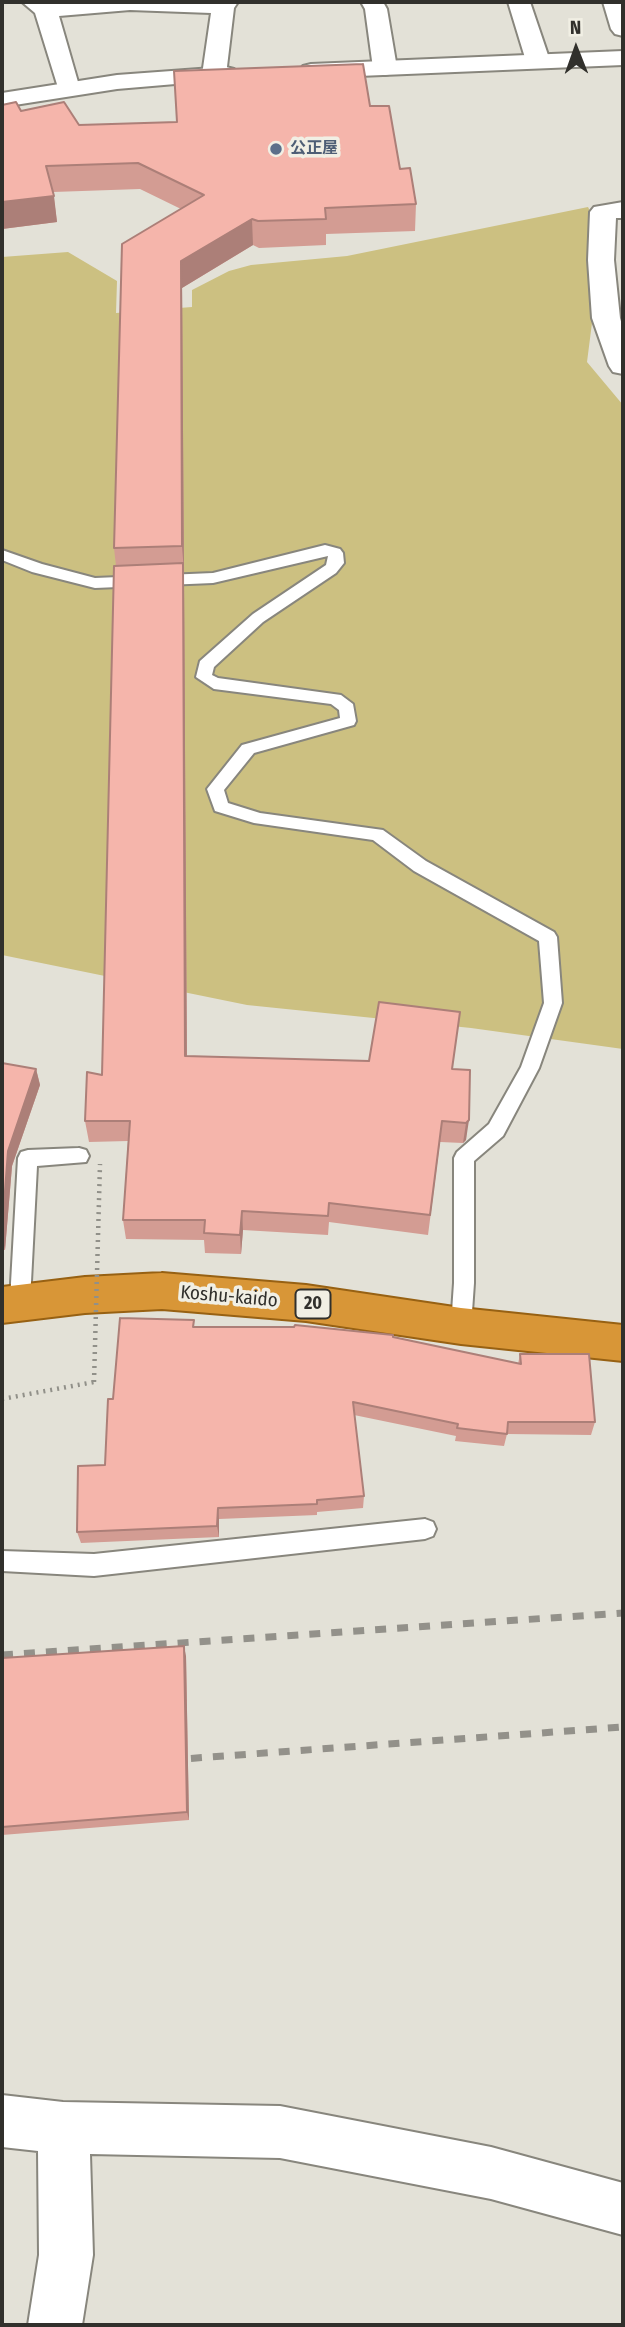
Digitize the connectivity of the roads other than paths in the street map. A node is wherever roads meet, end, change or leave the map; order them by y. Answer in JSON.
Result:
{"nodes":[{"id":1,"x":373,"y":2,"type":"edge"},
{"id":2,"x":519,"y":2,"type":"edge"},
{"id":3,"x":225,"y":4,"type":"edge"},
{"id":4,"x":39,"y":6,"type":"edge"},
{"id":5,"x":623,"y":58,"type":"edge"},
{"id":6,"x":538,"y":61,"type":"junction"},
{"id":7,"x":385,"y":68,"type":"junction"},
{"id":8,"x":292,"y":71,"type":"edge"},
{"id":9,"x":253,"y":73,"type":"edge"},
{"id":10,"x":214,"y":75,"type":"junction"},
{"id":11,"x":68,"y":89,"type":"junction"},
{"id":12,"x":2,"y":100,"type":"edge"},
{"id":13,"x":623,"y":211,"type":"edge"},
{"id":14,"x":615,"y":317,"type":"edge"},
{"id":15,"x":623,"y":366,"type":"edge"},
{"id":16,"x":2,"y":555,"type":"edge"},
{"id":17,"x":79,"y":1156,"type":"dead end"},
{"id":18,"x":11,"y":1303,"type":"edge"},
{"id":19,"x":461,"y":1326,"type":"junction"},
{"id":20,"x":623,"y":1343,"type":"edge"},
{"id":21,"x":425,"y":1529,"type":"dead end"},
{"id":22,"x":2,"y":1561,"type":"edge"},
{"id":23,"x":2,"y":2121,"type":"edge"},
{"id":24,"x":63,"y":2128,"type":"junction"},
{"id":25,"x":623,"y":2209,"type":"edge"},
{"id":26,"x":55,"y":2325,"type":"edge"}],
"edges":[{"from":1,"to":7,"type":"street"},
{"from":2,"to":6,"type":"street"},
{"from":3,"to":4,"type":"street"},
{"from":3,"to":10,"type":"street"},
{"from":4,"to":11,"type":"street"},
{"from":5,"to":6,"type":"street"},
{"from":6,"to":7,"type":"street"},
{"from":7,"to":8,"type":"street"},
{"from":9,"to":10,"type":"street"},
{"from":10,"to":11,"type":"street"},
{"from":11,"to":12,"type":"street"},
{"from":13,"to":14,"type":"street"},
{"from":14,"to":15,"type":"street"},
{"from":16,"to":19,"type":"lane"},
{"from":17,"to":18,"type":"lane"},
{"from":18,"to":19,"type":"highway","name":"Koshu-kaido","number":"20"},
{"from":19,"to":20,"type":"highway","name":"Koshu-kaido","number":"20"},
{"from":21,"to":22,"type":"lane"},
{"from":23,"to":24,"type":"street"},
{"from":24,"to":25,"type":"street"},
{"from":24,"to":26,"type":"street"}]}
